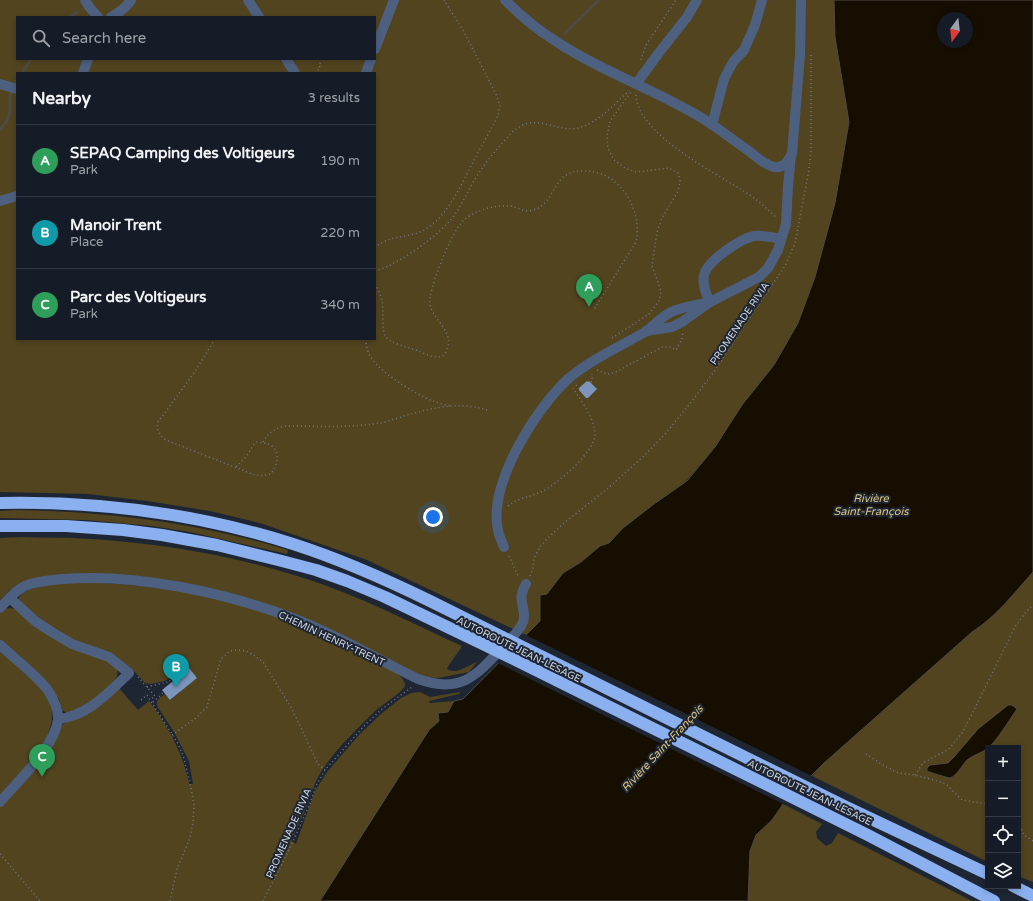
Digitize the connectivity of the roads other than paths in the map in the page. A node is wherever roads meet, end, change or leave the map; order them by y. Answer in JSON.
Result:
{"nodes":[{"id":1,"x":85,"y":0,"type":"edge"},
{"id":2,"x":131,"y":0,"type":"edge"},
{"id":3,"x":248,"y":0,"type":"edge"},
{"id":4,"x":394,"y":0,"type":"edge"},
{"id":5,"x":505,"y":0,"type":"edge"},
{"id":6,"x":697,"y":0,"type":"edge"},
{"id":7,"x":762,"y":0,"type":"edge"},
{"id":8,"x":801,"y":0,"type":"edge"},
{"id":9,"x":97,"y":16,"type":"edge"},
{"id":10,"x":114,"y":16,"type":"edge"},
{"id":11,"x":258,"y":16,"type":"edge"},
{"id":12,"x":376,"y":46,"type":"edge"},
{"id":13,"x":88,"y":60,"type":"edge"},
{"id":14,"x":287,"y":60,"type":"edge"},
{"id":15,"x":371,"y":60,"type":"edge"},
{"id":16,"x":83,"y":72,"type":"edge"},
{"id":17,"x":294,"y":72,"type":"edge"},
{"id":18,"x":366,"y":72,"type":"edge"},
{"id":19,"x":0,"y":84,"type":"edge"},
{"id":20,"x":636,"y":84,"type":"junction"},
{"id":21,"x":16,"y":89,"type":"edge"},
{"id":22,"x":712,"y":125,"type":"junction"},
{"id":23,"x":792,"y":154,"type":"junction"},
{"id":24,"x":770,"y":166,"type":"junction"},
{"id":25,"x":788,"y":191,"type":"junction"},
{"id":26,"x":16,"y":196,"type":"edge"},
{"id":27,"x":0,"y":201,"type":"edge"},
{"id":28,"x":781,"y":239,"type":"junction"},
{"id":29,"x":710,"y":302,"type":"junction"},
{"id":30,"x":646,"y":331,"type":"junction"},
{"id":31,"x":0,"y":503,"type":"edge"},
{"id":32,"x":0,"y":526,"type":"edge"},
{"id":33,"x":506,"y":551,"type":"road end"},
{"id":34,"x":526,"y":584,"type":"road end"},
{"id":35,"x":10,"y":598,"type":"junction"},
{"id":36,"x":0,"y":608,"type":"edge"},
{"id":37,"x":0,"y":645,"type":"edge"},
{"id":38,"x":58,"y":719,"type":"junction"},
{"id":39,"x":0,"y":802,"type":"edge"},
{"id":40,"x":985,"y":873,"type":"edge"},
{"id":41,"x":1019,"y":889,"type":"edge"},
{"id":42,"x":1033,"y":896,"type":"edge"},
{"id":43,"x":994,"y":901,"type":"edge"}],
"edges":[{"from":1,"to":9,"type":"lane"},
{"from":2,"to":10,"type":"lane"},
{"from":3,"to":11,"type":"lane"},
{"from":4,"to":12,"type":"lane"},
{"from":5,"to":20,"type":"lane"},
{"from":6,"to":20,"type":"lane"},
{"from":7,"to":22,"type":"lane"},
{"from":8,"to":23,"type":"lane"},
{"from":13,"to":16,"type":"lane"},
{"from":14,"to":17,"type":"lane"},
{"from":15,"to":18,"type":"lane"},
{"from":19,"to":21,"type":"lane"},
{"from":20,"to":22,"type":"lane"},
{"from":22,"to":24,"type":"lane"},
{"from":23,"to":24,"type":"lane"},
{"from":23,"to":25,"type":"lane"},
{"from":24,"to":25,"type":"lane"},
{"from":25,"to":28,"type":"lane"},
{"from":26,"to":27,"type":"lane"},
{"from":28,"to":29,"type":"lane"},
{"from":28,"to":29,"type":"lane"},
{"from":29,"to":30,"type":"lane"},
{"from":29,"to":30,"type":"lane"},
{"from":30,"to":33,"type":"lane"},
{"from":31,"to":40,"type":"highway","name":"AUTOROUTE JEAN-LESAGE"},
{"from":32,"to":43,"type":"highway","name":"AUTOROUTE JEAN-LESAGE"},
{"from":34,"to":35,"type":"lane","name":"CHEMIN HENRY-TRENT"},
{"from":35,"to":36,"type":"lane","name":"CHEMIN HENRY-TRENT"},
{"from":35,"to":38,"type":"lane"},
{"from":37,"to":38,"type":"lane"},
{"from":38,"to":39,"type":"lane"},
{"from":41,"to":42,"type":"highway"}]}
